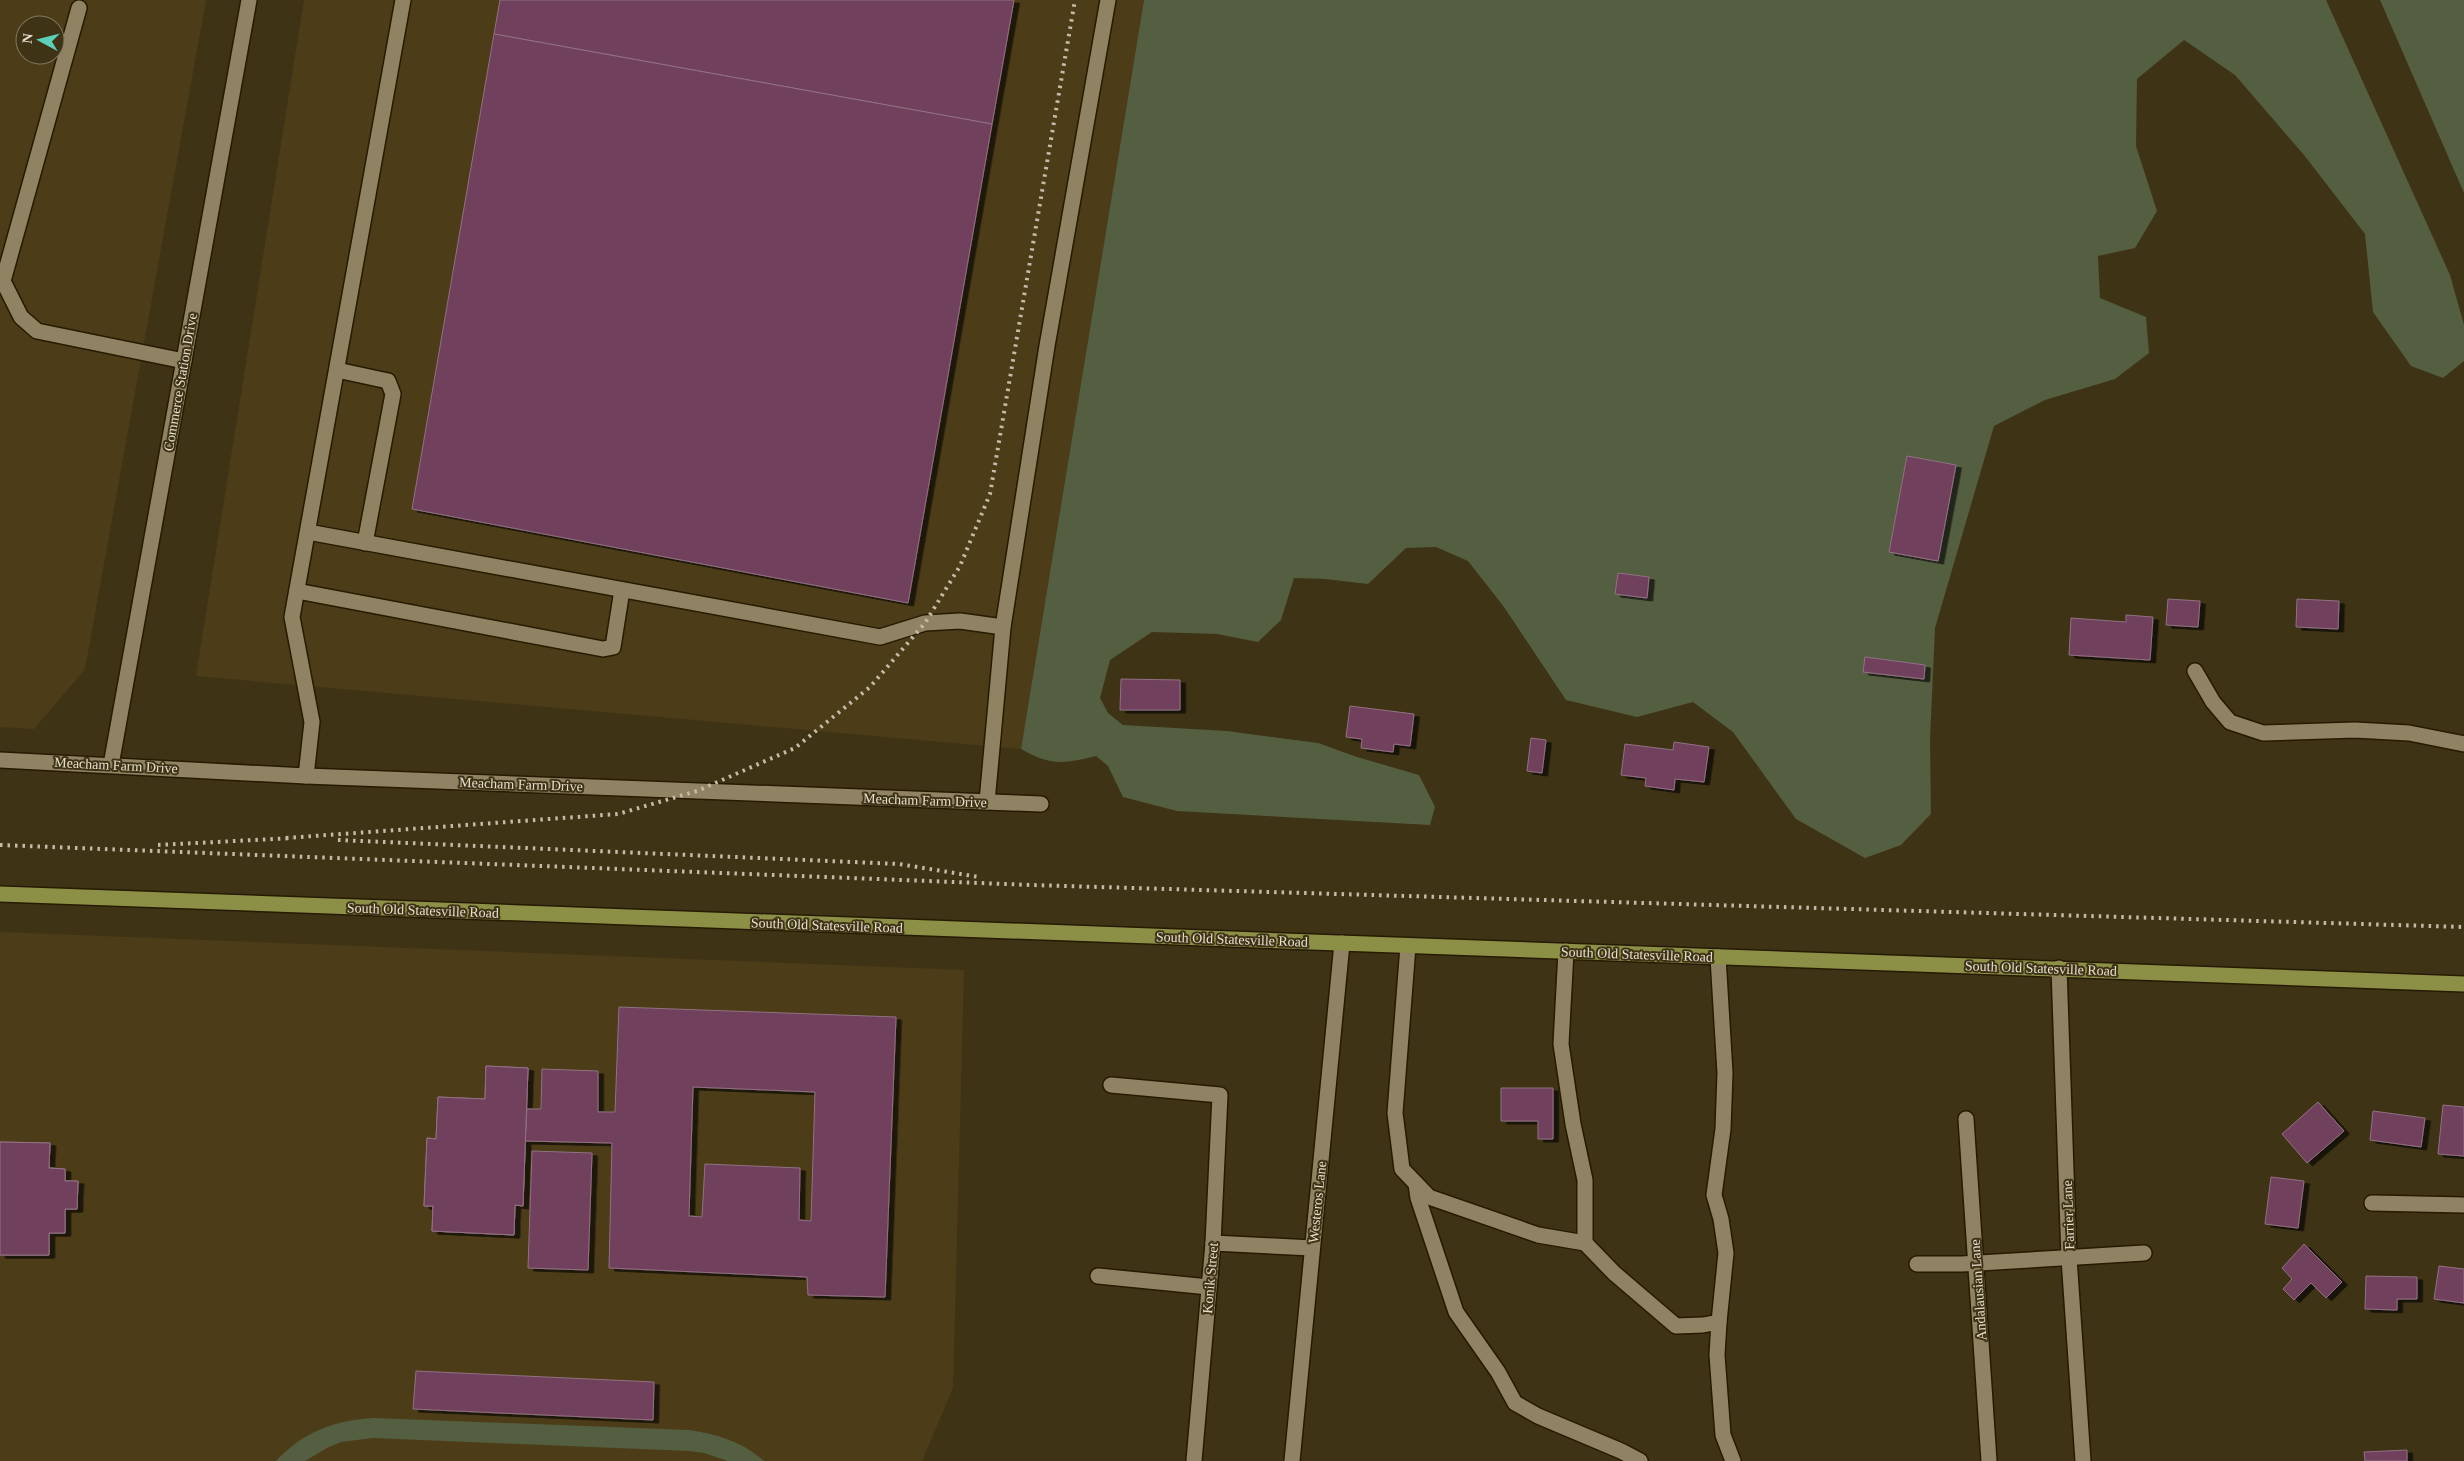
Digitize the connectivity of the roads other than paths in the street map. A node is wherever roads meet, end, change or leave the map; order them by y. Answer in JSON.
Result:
{"nodes":[{"id":1,"x":249,"y":0,"type":"edge"},
{"id":2,"x":403,"y":0,"type":"edge"},
{"id":3,"x":1108,"y":0,"type":"edge"},
{"id":4,"x":79,"y":8,"type":"dead end"},
{"id":5,"x":184,"y":362,"type":"junction"},
{"id":6,"x":337,"y":370,"type":"junction"},
{"id":7,"x":308,"y":532,"type":"junction"},
{"id":8,"x":365,"y":543,"type":"junction"},
{"id":9,"x":622,"y":590,"type":"junction"},
{"id":10,"x":297,"y":591,"type":"junction"},
{"id":11,"x":1003,"y":626,"type":"junction"},
{"id":12,"x":2195,"y":671,"type":"dead end"},
{"id":13,"x":2464,"y":744,"type":"edge"},
{"id":14,"x":0,"y":760,"type":"edge"},
{"id":15,"x":111,"y":765,"type":"junction"},
{"id":16,"x":306,"y":776,"type":"junction"},
{"id":17,"x":986,"y":802,"type":"junction"},
{"id":18,"x":1041,"y":804,"type":"dead end"},
{"id":19,"x":0,"y":894,"type":"edge"},
{"id":20,"x":1342,"y":943,"type":"junction"},
{"id":21,"x":1408,"y":946,"type":"junction"},
{"id":22,"x":1566,"y":951,"type":"junction"},
{"id":23,"x":1718,"y":957,"type":"junction"},
{"id":24,"x":2059,"y":968,"type":"junction"},
{"id":25,"x":2464,"y":984,"type":"edge"},
{"id":26,"x":1111,"y":1085,"type":"dead end"},
{"id":27,"x":1966,"y":1118,"type":"dead end"},
{"id":28,"x":1416,"y":1184,"type":"junction"},
{"id":29,"x":2372,"y":1203,"type":"dead end"},
{"id":30,"x":2464,"y":1205,"type":"edge"},
{"id":31,"x":1213,"y":1243,"type":"junction"},
{"id":32,"x":1585,"y":1244,"type":"junction"},
{"id":33,"x":1312,"y":1248,"type":"junction"},
{"id":34,"x":2144,"y":1253,"type":"dead end"},
{"id":35,"x":2069,"y":1258,"type":"junction"},
{"id":36,"x":1976,"y":1263,"type":"junction"},
{"id":37,"x":1917,"y":1264,"type":"dead end"},
{"id":38,"x":1098,"y":1276,"type":"dead end"},
{"id":39,"x":1209,"y":1287,"type":"junction"},
{"id":40,"x":1719,"y":1322,"type":"junction"},
{"id":41,"x":1194,"y":1461,"type":"edge"},
{"id":42,"x":1292,"y":1461,"type":"edge"},
{"id":43,"x":1640,"y":1461,"type":"edge"},
{"id":44,"x":1733,"y":1461,"type":"edge"},
{"id":45,"x":1989,"y":1461,"type":"edge"},
{"id":46,"x":2083,"y":1461,"type":"edge"}],
"edges":[{"from":1,"to":5,"type":"street","name":"Commerce Station Drive"},
{"from":2,"to":6,"type":"street"},
{"from":3,"to":11,"type":"street"},
{"from":4,"to":5,"type":"street"},
{"from":5,"to":15,"type":"street","name":"Commerce Station Drive"},
{"from":6,"to":7,"type":"street"},
{"from":6,"to":8,"type":"street"},
{"from":7,"to":8,"type":"street"},
{"from":7,"to":10,"type":"street"},
{"from":8,"to":9,"type":"street"},
{"from":9,"to":10,"type":"street"},
{"from":9,"to":11,"type":"street"},
{"from":10,"to":16,"type":"street"},
{"from":11,"to":17,"type":"street"},
{"from":12,"to":13,"type":"street"},
{"from":14,"to":15,"type":"street","name":"Meacham Farm Drive"},
{"from":15,"to":16,"type":"street","name":"Meacham Farm Drive"},
{"from":16,"to":17,"type":"street","name":"Meacham Farm Drive"},
{"from":17,"to":18,"type":"street","name":"Meacham Farm Drive"},
{"from":19,"to":20,"type":"main road","name":"South Old Statesville Road"},
{"from":20,"to":21,"type":"main road","name":"South Old Statesville Road"},
{"from":20,"to":33,"type":"street","name":"Westeros Lane"},
{"from":21,"to":22,"type":"main road","name":"South Old Statesville Road"},
{"from":21,"to":28,"type":"street"},
{"from":22,"to":23,"type":"main road","name":"South Old Statesville Road"},
{"from":22,"to":32,"type":"street"},
{"from":23,"to":24,"type":"main road","name":"South Old Statesville Road"},
{"from":23,"to":40,"type":"street"},
{"from":24,"to":25,"type":"main road","name":"South Old Statesville Road"},
{"from":24,"to":35,"type":"street","name":"Farrier Lane"},
{"from":26,"to":31,"type":"street","name":"Konik Street"},
{"from":27,"to":36,"type":"street","name":"Andalausian Lane"},
{"from":28,"to":32,"type":"street"},
{"from":28,"to":43,"type":"street"},
{"from":29,"to":30,"type":"street"},
{"from":31,"to":33,"type":"street"},
{"from":31,"to":39,"type":"street","name":"Konik Street"},
{"from":32,"to":40,"type":"street"},
{"from":33,"to":42,"type":"street","name":"Westeros Lane"},
{"from":34,"to":35,"type":"street"},
{"from":35,"to":36,"type":"street"},
{"from":35,"to":46,"type":"street","name":"Farrier Lane"},
{"from":36,"to":37,"type":"street"},
{"from":36,"to":45,"type":"street","name":"Andalausian Lane"},
{"from":38,"to":39,"type":"street"},
{"from":39,"to":41,"type":"street","name":"Konik Street"},
{"from":40,"to":44,"type":"street"}]}
